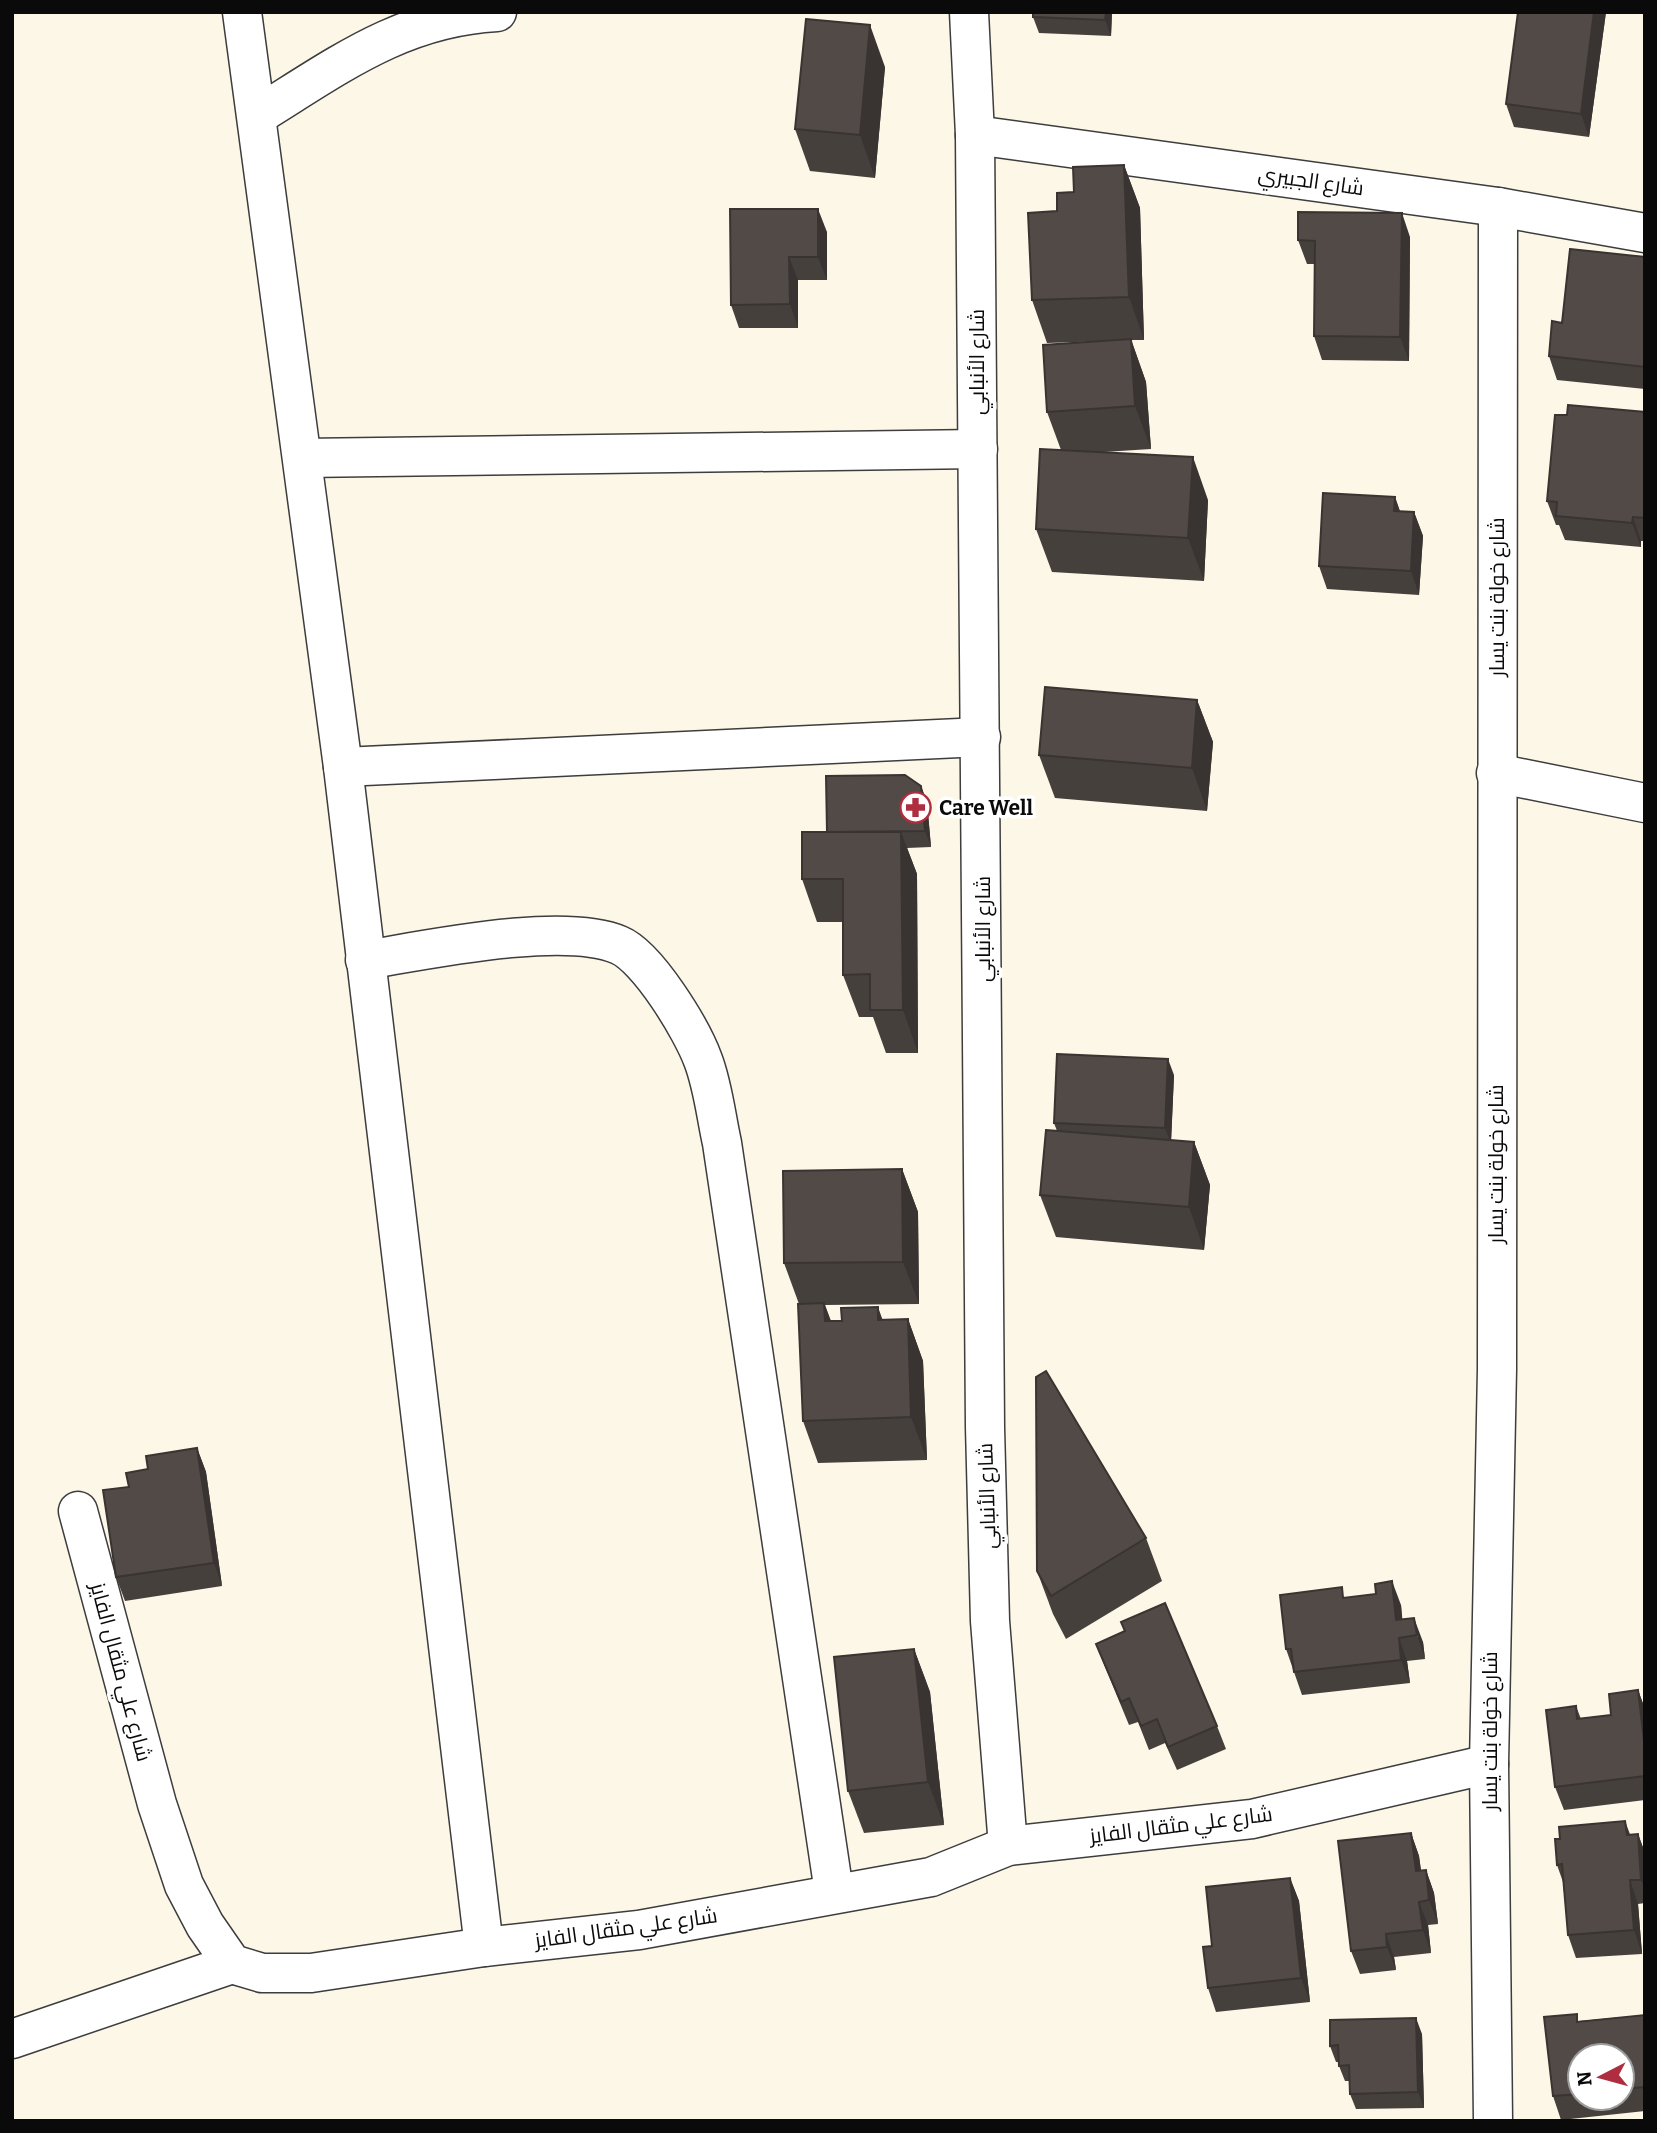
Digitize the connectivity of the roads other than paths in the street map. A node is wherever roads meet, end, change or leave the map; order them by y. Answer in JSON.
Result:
{"nodes":[{"id":1,"x":242,"y":12,"type":"edge"},
{"id":2,"x":497,"y":12,"type":"edge"},
{"id":3,"x":969,"y":12,"type":"edge"},
{"id":4,"x":258,"y":115,"type":"junction"},
{"id":5,"x":975,"y":135,"type":"junction"},
{"id":6,"x":1498,"y":206,"type":"junction"},
{"id":7,"x":1645,"y":233,"type":"edge"},
{"id":8,"x":978,"y":449,"type":"junction"},
{"id":9,"x":303,"y":457,"type":"junction"},
{"id":10,"x":981,"y":737,"type":"junction"},
{"id":11,"x":342,"y":767,"type":"junction"},
{"id":12,"x":1496,"y":773,"type":"junction"},
{"id":13,"x":1645,"y":803,"type":"edge"},
{"id":14,"x":365,"y":960,"type":"junction"},
{"id":15,"x":78,"y":1511,"type":"dead end"},
{"id":16,"x":1489,"y":1764,"type":"junction"},
{"id":17,"x":1008,"y":1846,"type":"junction"},
{"id":18,"x":834,"y":1892,"type":"junction"},
{"id":19,"x":484,"y":1947,"type":"junction"},
{"id":20,"x":232,"y":1964,"type":"junction"},
{"id":21,"x":12,"y":2039,"type":"edge"},
{"id":22,"x":1493,"y":2121,"type":"edge"}],
"edges":[{"from":1,"to":4,"type":"street"},
{"from":2,"to":4,"type":"street"},
{"from":3,"to":5,"type":"street","name":"شارع الأنبابي"},
{"from":4,"to":9,"type":"street"},
{"from":5,"to":6,"type":"street","name":"شارع الجبيري"},
{"from":5,"to":8,"type":"street","name":"شارع الأنبابي"},
{"from":6,"to":7,"type":"street","name":"شارع الجبيري"},
{"from":6,"to":12,"type":"street","name":"شارع خولة بنت يسار"},
{"from":8,"to":9,"type":"street"},
{"from":8,"to":10,"type":"street","name":"شارع الأنبابي"},
{"from":9,"to":11,"type":"street"},
{"from":10,"to":11,"type":"street"},
{"from":10,"to":17,"type":"street","name":"شارع الأنبابي"},
{"from":11,"to":14,"type":"street"},
{"from":12,"to":13,"type":"street"},
{"from":12,"to":16,"type":"street","name":"شارع خولة بنت يسار"},
{"from":14,"to":18,"type":"street"},
{"from":14,"to":19,"type":"street"},
{"from":15,"to":20,"type":"street","name":"شارع علي مثقال الفايز"},
{"from":16,"to":17,"type":"street","name":"شارع علي مثقال الفايز"},
{"from":16,"to":22,"type":"street","name":"شارع خولة بنت يسار"},
{"from":17,"to":18,"type":"street","name":"شارع علي مثقال الفايز"},
{"from":18,"to":19,"type":"street","name":"شارع علي مثقال الفايز"},
{"from":19,"to":20,"type":"street","name":"شارع علي مثقال الفايز"},
{"from":20,"to":21,"type":"street"}]}
